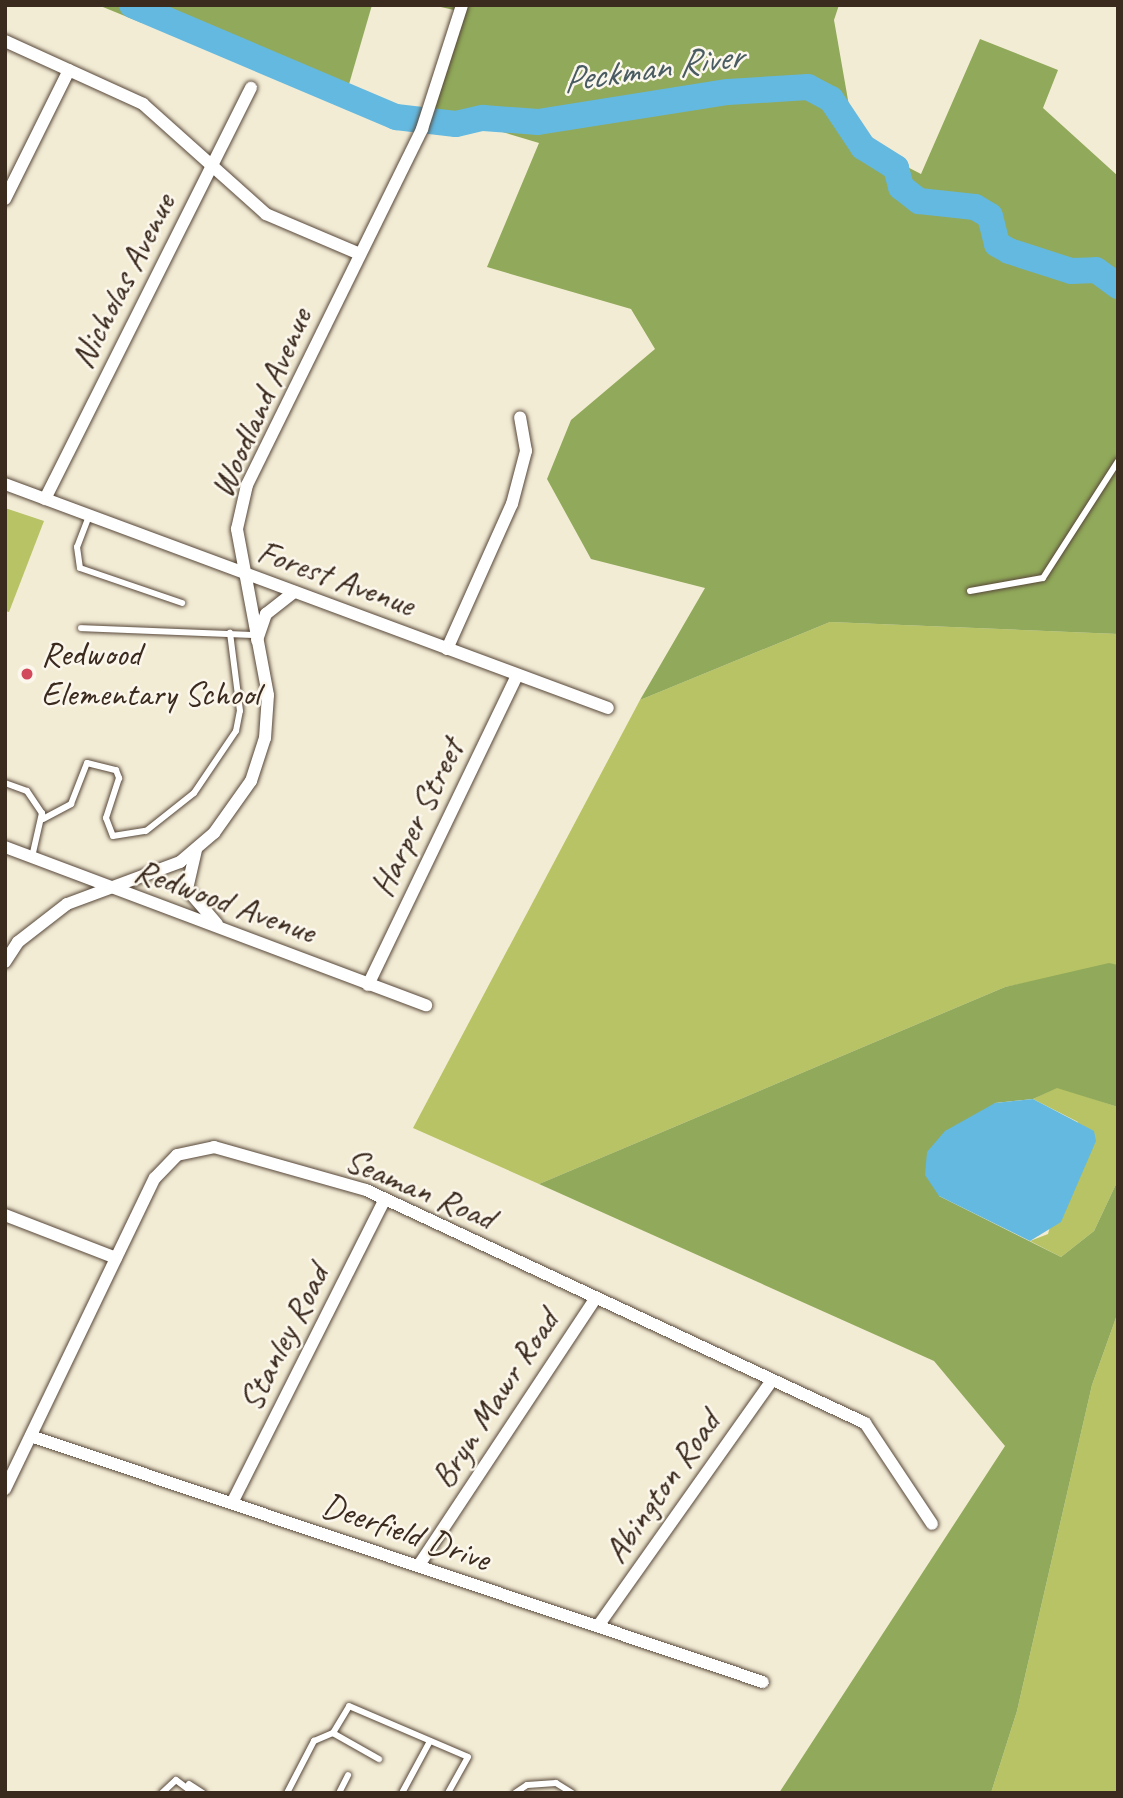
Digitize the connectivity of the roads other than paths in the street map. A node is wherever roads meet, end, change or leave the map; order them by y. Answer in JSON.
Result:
{"nodes":[{"id":1,"x":463,"y":5,"type":"edge"},
{"id":2,"x":5,"y":41,"type":"edge"},
{"id":3,"x":69,"y":70,"type":"junction"},
{"id":4,"x":251,"y":88,"type":"dead end"},
{"id":5,"x":211,"y":167,"type":"junction"},
{"id":6,"x":5,"y":199,"type":"edge"},
{"id":7,"x":360,"y":254,"type":"junction"},
{"id":8,"x":520,"y":418,"type":"dead end"},
{"id":9,"x":1118,"y":461,"type":"edge"},
{"id":10,"x":5,"y":484,"type":"edge"},
{"id":11,"x":45,"y":499,"type":"junction"},
{"id":12,"x":89,"y":516,"type":"junction"},
{"id":13,"x":241,"y":573,"type":"junction"},
{"id":14,"x":970,"y":591,"type":"dead end"},
{"id":15,"x":294,"y":592,"type":"junction"},
{"id":16,"x":182,"y":603,"type":"dead end"},
{"id":17,"x":81,"y":628,"type":"dead end"},
{"id":18,"x":230,"y":633,"type":"junction"},
{"id":19,"x":257,"y":637,"type":"junction"},
{"id":20,"x":447,"y":649,"type":"junction"},
{"id":21,"x":517,"y":676,"type":"junction"},
{"id":22,"x":608,"y":708,"type":"dead end"},
{"id":23,"x":5,"y":783,"type":"edge"},
{"id":24,"x":43,"y":819,"type":"junction"},
{"id":25,"x":5,"y":847,"type":"edge"},
{"id":26,"x":197,"y":848,"type":"junction"},
{"id":27,"x":32,"y":857,"type":"junction"},
{"id":28,"x":109,"y":888,"type":"junction"},
{"id":29,"x":223,"y":929,"type":"junction"},
{"id":30,"x":5,"y":962,"type":"edge"},
{"id":31,"x":368,"y":985,"type":"junction"},
{"id":32,"x":426,"y":1005,"type":"dead end"},
{"id":33,"x":386,"y":1199,"type":"junction"},
{"id":34,"x":5,"y":1215,"type":"edge"},
{"id":35,"x":116,"y":1258,"type":"junction"},
{"id":36,"x":595,"y":1299,"type":"junction"},
{"id":37,"x":772,"y":1380,"type":"junction"},
{"id":38,"x":31,"y":1436,"type":"junction"},
{"id":39,"x":5,"y":1489,"type":"edge"},
{"id":40,"x":232,"y":1503,"type":"junction"},
{"id":41,"x":932,"y":1524,"type":"dead end"},
{"id":42,"x":419,"y":1565,"type":"junction"},
{"id":43,"x":598,"y":1626,"type":"junction"},
{"id":44,"x":763,"y":1682,"type":"dead end"},
{"id":45,"x":333,"y":1733,"type":"junction"},
{"id":46,"x":430,"y":1741,"type":"junction"},
{"id":47,"x":379,"y":1759,"type":"dead end"},
{"id":48,"x":348,"y":1775,"type":"dead end"},
{"id":49,"x":187,"y":1783,"type":"junction"},
{"id":50,"x":162,"y":1793,"type":"edge"},
{"id":51,"x":193,"y":1793,"type":"edge"},
{"id":52,"x":203,"y":1793,"type":"edge"},
{"id":53,"x":287,"y":1793,"type":"edge"},
{"id":54,"x":339,"y":1793,"type":"edge"},
{"id":55,"x":402,"y":1793,"type":"edge"},
{"id":56,"x":448,"y":1793,"type":"edge"},
{"id":57,"x":515,"y":1793,"type":"edge"},
{"id":58,"x":572,"y":1793,"type":"edge"}],
"edges":[{"from":1,"to":7,"type":"street","name":"Woodland Avenue"},
{"from":2,"to":3,"type":"street"},
{"from":3,"to":5,"type":"street"},
{"from":3,"to":6,"type":"street"},
{"from":4,"to":5,"type":"street","name":"Nicholas Avenue"},
{"from":5,"to":7,"type":"street"},
{"from":5,"to":11,"type":"street","name":"Nicholas Avenue"},
{"from":7,"to":13,"type":"street","name":"Woodland Avenue"},
{"from":8,"to":20,"type":"street"},
{"from":9,"to":14,"type":"lane"},
{"from":10,"to":11,"type":"street","name":"Forest Avenue"},
{"from":11,"to":12,"type":"street","name":"Forest Avenue"},
{"from":12,"to":13,"type":"street","name":"Forest Avenue"},
{"from":12,"to":16,"type":"lane"},
{"from":13,"to":15,"type":"street","name":"Forest Avenue"},
{"from":13,"to":19,"type":"street","name":"Woodland Avenue"},
{"from":15,"to":19,"type":"street"},
{"from":15,"to":20,"type":"street","name":"Forest Avenue"},
{"from":17,"to":18,"type":"lane"},
{"from":18,"to":19,"type":"lane"},
{"from":18,"to":24,"type":"lane"},
{"from":19,"to":26,"type":"street","name":"Woodland Avenue"},
{"from":20,"to":21,"type":"street","name":"Forest Avenue"},
{"from":21,"to":22,"type":"street","name":"Forest Avenue"},
{"from":21,"to":31,"type":"street","name":"Harper Street"},
{"from":23,"to":24,"type":"lane"},
{"from":24,"to":27,"type":"lane"},
{"from":25,"to":27,"type":"street","name":"Redwood Avenue"},
{"from":26,"to":28,"type":"street","name":"Woodland Avenue"},
{"from":26,"to":29,"type":"street"},
{"from":27,"to":28,"type":"street","name":"Redwood Avenue"},
{"from":28,"to":29,"type":"street","name":"Redwood Avenue"},
{"from":28,"to":30,"type":"street","name":"Woodland Avenue"},
{"from":29,"to":31,"type":"street","name":"Redwood Avenue"},
{"from":31,"to":32,"type":"street","name":"Redwood Avenue"},
{"from":33,"to":35,"type":"street","name":"Seaman Road"},
{"from":33,"to":36,"type":"street","name":"Seaman Road"},
{"from":33,"to":40,"type":"street","name":"Stanley Road"},
{"from":34,"to":35,"type":"street"},
{"from":35,"to":38,"type":"street","name":"Seaman Road"},
{"from":36,"to":37,"type":"street","name":"Seaman Road"},
{"from":36,"to":42,"type":"street","name":"Bryn Mawr Road"},
{"from":37,"to":41,"type":"street","name":"Seaman Road"},
{"from":37,"to":43,"type":"street","name":"Abington Road"},
{"from":38,"to":39,"type":"street","name":"Seaman Road"},
{"from":38,"to":40,"type":"street","name":"Deerfield Drive"},
{"from":40,"to":42,"type":"street","name":"Deerfield Drive"},
{"from":42,"to":43,"type":"street","name":"Deerfield Drive"},
{"from":43,"to":44,"type":"street","name":"Deerfield Drive"},
{"from":45,"to":46,"type":"lane"},
{"from":45,"to":47,"type":"lane"},
{"from":45,"to":53,"type":"lane"},
{"from":46,"to":55,"type":"lane"},
{"from":46,"to":56,"type":"lane"},
{"from":48,"to":54,"type":"lane"},
{"from":49,"to":50,"type":"lane"},
{"from":49,"to":51,"type":"lane"},
{"from":49,"to":52,"type":"lane"},
{"from":57,"to":58,"type":"lane"}]}
